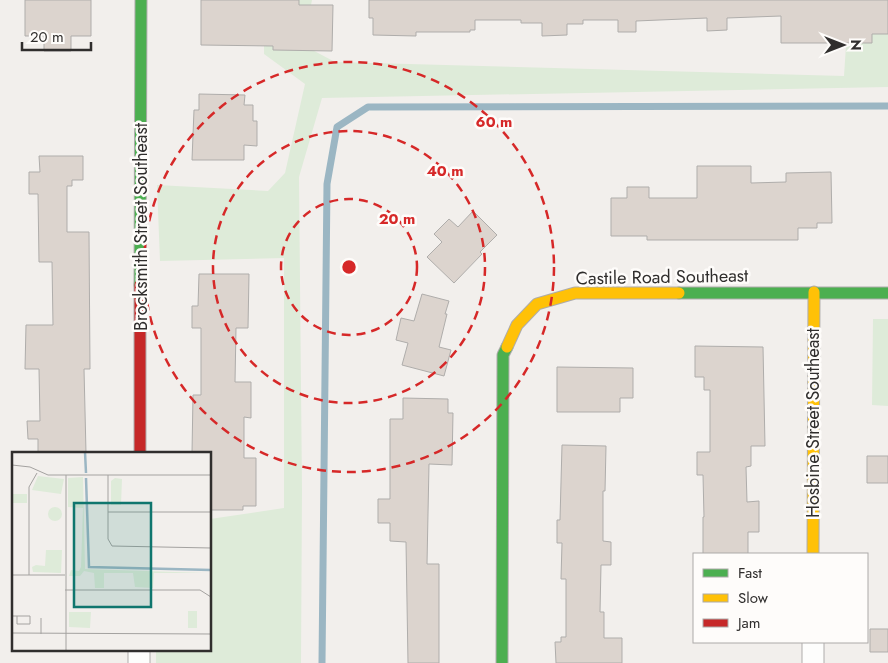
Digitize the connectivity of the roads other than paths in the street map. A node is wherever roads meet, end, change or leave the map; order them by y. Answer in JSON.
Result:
{"nodes":[{"id":1,"x":141,"y":0,"type":"edge"},
{"id":2,"x":814,"y":292,"type":"junction"},
{"id":3,"x":888,"y":293,"type":"edge"},
{"id":4,"x":140,"y":452,"type":"edge"},
{"id":5,"x":813,"y":553,"type":"edge"},
{"id":6,"x":812,"y":643,"type":"edge"},
{"id":7,"x":140,"y":650,"type":"edge"},
{"id":8,"x":139,"y":663,"type":"edge"},
{"id":9,"x":502,"y":663,"type":"edge"},
{"id":10,"x":812,"y":663,"type":"edge"}],
"edges":[{"from":1,"to":4,"type":"street","name":"Brocksmith Street Southeast"},
{"from":2,"to":3,"type":"street","name":"Castile Road Southeast"},
{"from":2,"to":5,"type":"street","name":"Hosbine Street Southeast"},
{"from":2,"to":9,"type":"street","name":"Castile Road Southeast"},
{"from":6,"to":10,"type":"street"},
{"from":7,"to":8,"type":"street"}]}
